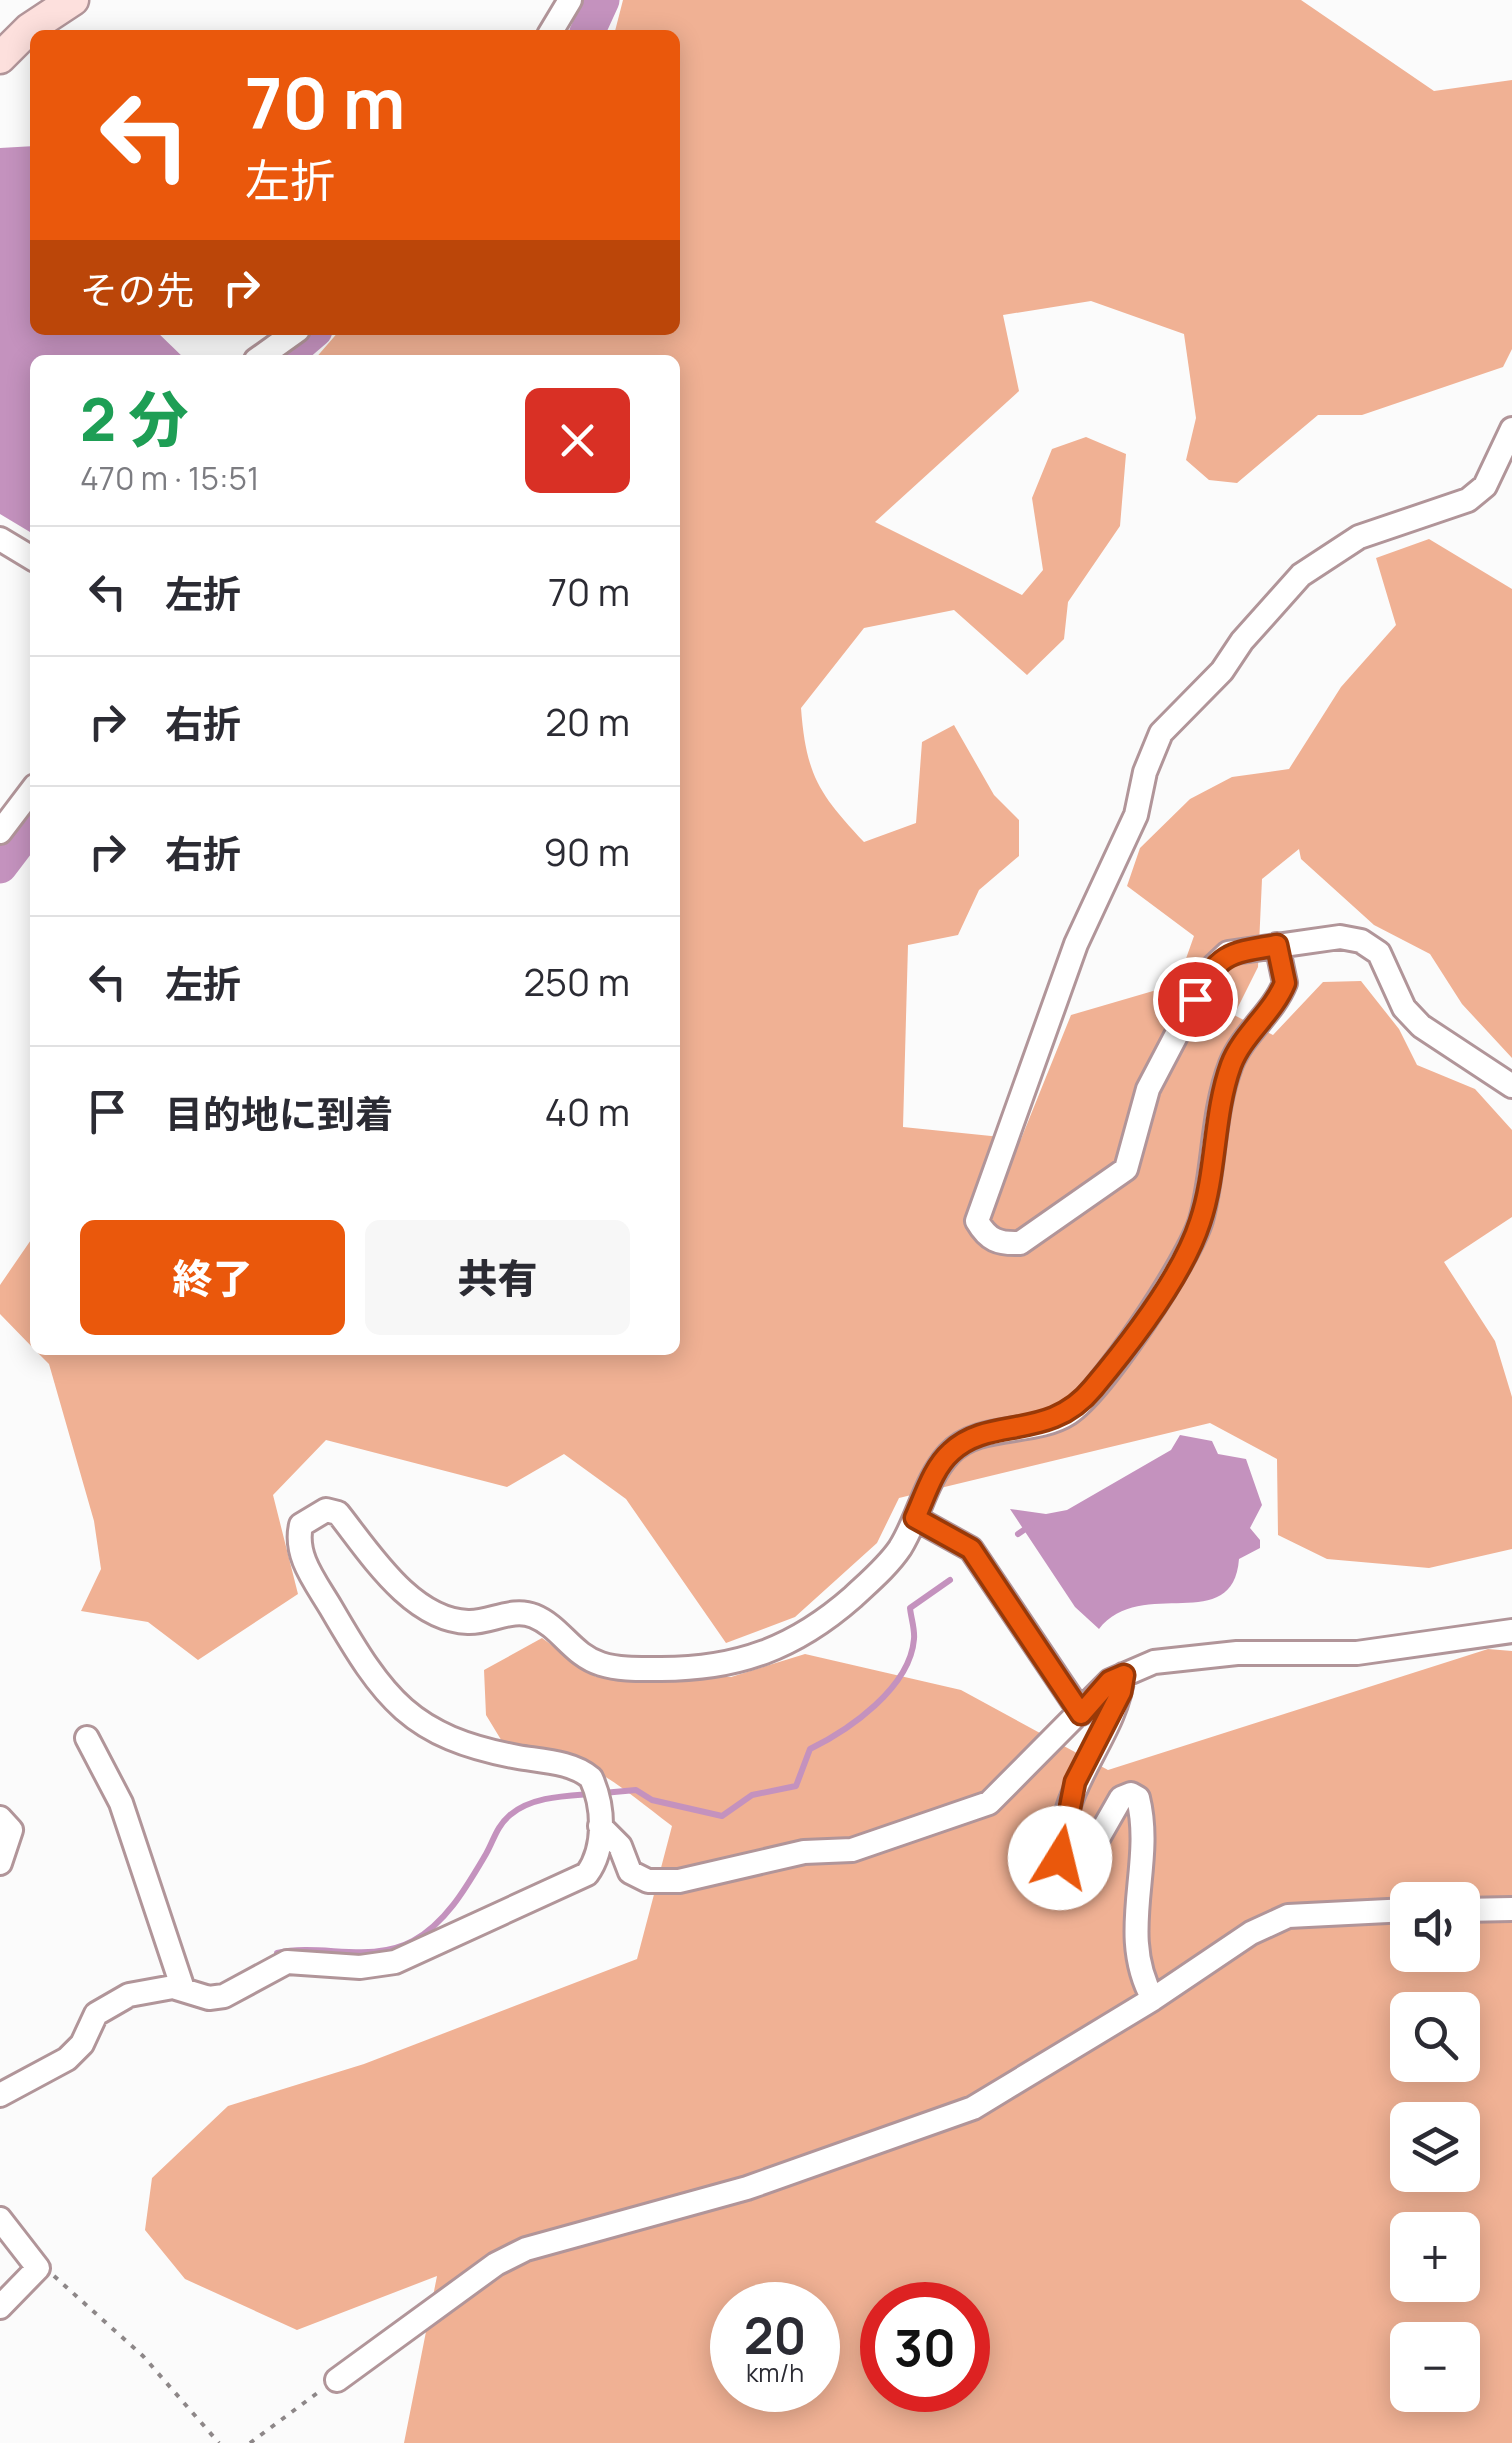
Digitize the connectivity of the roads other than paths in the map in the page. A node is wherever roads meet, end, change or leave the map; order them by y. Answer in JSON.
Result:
{"nodes":[{"id":1,"x":73,"y":0,"type":"edge"},
{"id":2,"x":570,"y":0,"type":"edge"},
{"id":3,"x":551,"y":30,"type":"edge"},
{"id":4,"x":0,"y":58,"type":"edge"},
{"id":5,"x":291,"y":335,"type":"edge"},
{"id":6,"x":263,"y":355,"type":"edge"},
{"id":7,"x":1512,"y":429,"type":"edge"},
{"id":8,"x":0,"y":539,"type":"edge"},
{"id":9,"x":30,"y":557,"type":"edge"},
{"id":10,"x":30,"y":793,"type":"edge"},
{"id":11,"x":0,"y":832,"type":"edge"},
{"id":12,"x":1277,"y":945,"type":"junction"},
{"id":13,"x":1512,"y":1086,"type":"edge"},
{"id":14,"x":915,"y":1518,"type":"junction"},
{"id":15,"x":1512,"y":1631,"type":"edge"},
{"id":16,"x":1124,"y":1675,"type":"junction"},
{"id":17,"x":1081,"y":1714,"type":"junction"},
{"id":18,"x":88,"y":1738,"type":"dead end"},
{"id":19,"x":598,"y":1805,"type":"junction"},
{"id":20,"x":0,"y":1818,"type":"edge"},
{"id":21,"x":0,"y":1863,"type":"edge"},
{"id":22,"x":1512,"y":1909,"type":"edge"},
{"id":23,"x":1480,"y":1910,"type":"edge"},
{"id":24,"x":1390,"y":1911,"type":"edge"},
{"id":25,"x":183,"y":1989,"type":"junction"},
{"id":26,"x":1152,"y":1999,"type":"junction"},
{"id":27,"x":0,"y":2095,"type":"edge"},
{"id":28,"x":0,"y":2219,"type":"edge"},
{"id":29,"x":0,"y":2307,"type":"edge"},
{"id":30,"x":337,"y":2380,"type":"road end"}],
"edges":[{"from":1,"to":4,"type":"main road"},
{"from":2,"to":3,"type":"street"},
{"from":5,"to":6,"type":"street"},
{"from":7,"to":12,"type":"street"},
{"from":8,"to":9,"type":"street"},
{"from":10,"to":11,"type":"street"},
{"from":12,"to":13,"type":"street"},
{"from":12,"to":14,"type":"street"},
{"from":14,"to":17,"type":"street"},
{"from":14,"to":19,"type":"street"},
{"from":15,"to":16,"type":"street"},
{"from":16,"to":17,"type":"street"},
{"from":16,"to":26,"type":"street"},
{"from":17,"to":19,"type":"street"},
{"from":18,"to":25,"type":"street"},
{"from":19,"to":25,"type":"street"},
{"from":20,"to":21,"type":"street"},
{"from":22,"to":23,"type":"street"},
{"from":24,"to":26,"type":"street"},
{"from":25,"to":27,"type":"street"},
{"from":26,"to":30,"type":"street"},
{"from":28,"to":29,"type":"street"}]}
